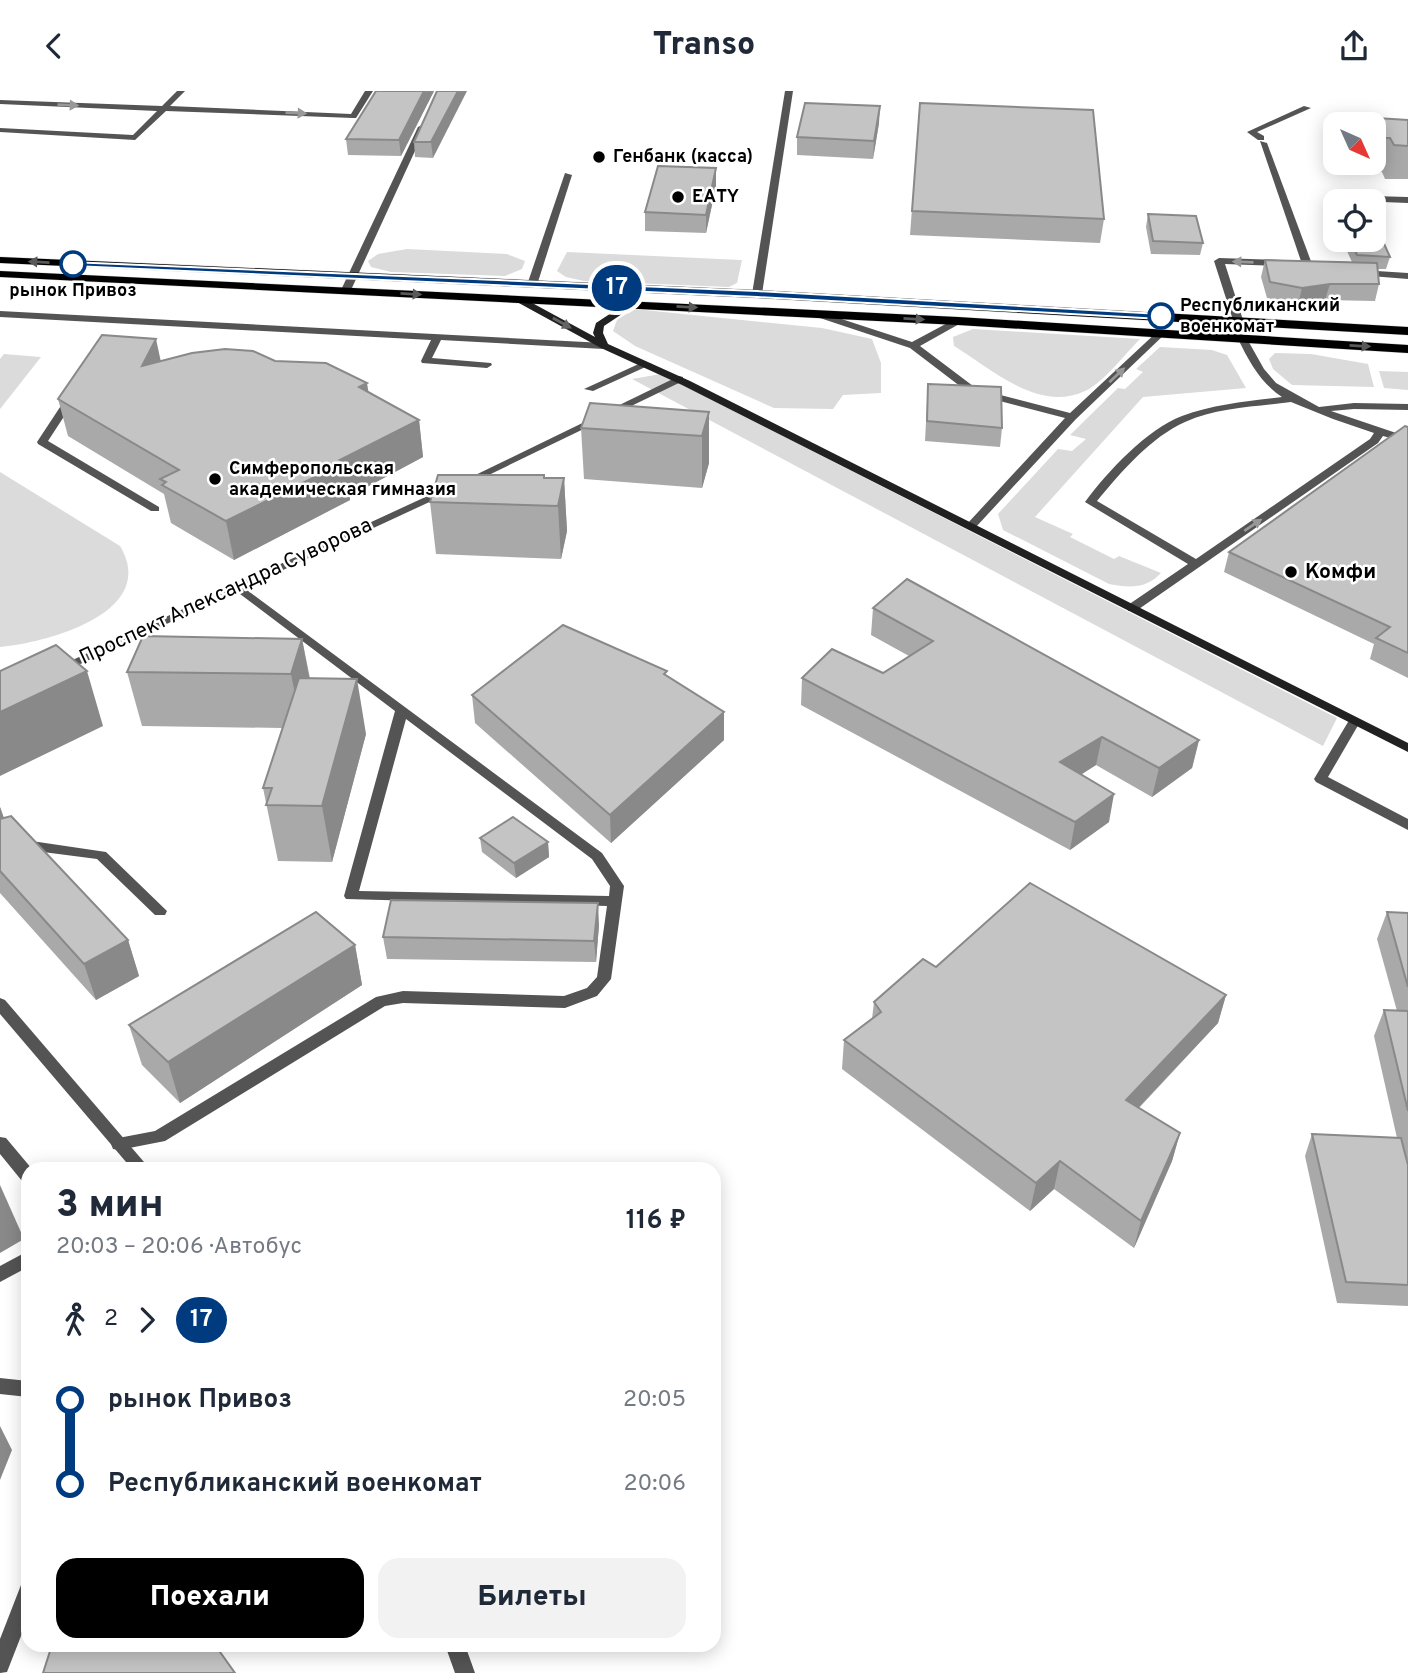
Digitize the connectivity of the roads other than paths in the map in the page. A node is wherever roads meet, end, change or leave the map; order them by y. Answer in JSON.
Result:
{"nodes":[{"id":1,"x":181,"y":91,"type":"edge"},
{"id":2,"x":369,"y":91,"type":"edge"},
{"id":3,"x":789,"y":91,"type":"edge"},
{"id":4,"x":0,"y":102,"type":"edge"},
{"id":5,"x":164,"y":108,"type":"junction"},
{"id":6,"x":1307,"y":108,"type":"dead end"},
{"id":7,"x":425,"y":120,"type":"edge"},
{"id":8,"x":0,"y":130,"type":"edge"},
{"id":9,"x":568,"y":175,"type":"dead end"},
{"id":10,"x":1386,"y":199,"type":"edge"},
{"id":11,"x":1408,"y":200,"type":"edge"},
{"id":12,"x":0,"y":260,"type":"edge"},
{"id":13,"x":1307,"y":264,"type":"junction"},
{"id":14,"x":1318,"y":266,"type":"edge"},
{"id":15,"x":1352,"y":273,"type":"edge"},
{"id":16,"x":0,"y":274,"type":"edge"},
{"id":17,"x":1408,"y":276,"type":"edge"},
{"id":18,"x":352,"y":277,"type":"junction"},
{"id":19,"x":532,"y":285,"type":"junction"},
{"id":20,"x":346,"y":290,"type":"junction"},
{"id":21,"x":757,"y":294,"type":"junction"},
{"id":22,"x":520,"y":300,"type":"junction"},
{"id":23,"x":631,"y":304,"type":"junction"},
{"id":24,"x":0,"y":314,"type":"edge"},
{"id":25,"x":817,"y":314,"type":"junction"},
{"id":26,"x":1238,"y":320,"type":"junction"},
{"id":27,"x":958,"y":321,"type":"junction"},
{"id":28,"x":1408,"y":331,"type":"edge"},
{"id":29,"x":1161,"y":333,"type":"junction"},
{"id":30,"x":437,"y":338,"type":"junction"},
{"id":31,"x":1243,"y":339,"type":"junction"},
{"id":32,"x":604,"y":346,"type":"junction"},
{"id":33,"x":912,"y":346,"type":"junction"},
{"id":34,"x":1408,"y":349,"type":"edge"},
{"id":35,"x":647,"y":364,"type":"junction"},
{"id":36,"x":486,"y":365,"type":"dead end"},
{"id":37,"x":679,"y":379,"type":"junction"},
{"id":38,"x":80,"y":385,"type":"edge"},
{"id":39,"x":589,"y":389,"type":"dead end"},
{"id":40,"x":1295,"y":398,"type":"junction"},
{"id":41,"x":1408,"y":407,"type":"edge"},
{"id":42,"x":1321,"y":409,"type":"junction"},
{"id":43,"x":1072,"y":417,"type":"junction"},
{"id":44,"x":1381,"y":431,"type":"junction"},
{"id":45,"x":1408,"y":440,"type":"edge"},
{"id":46,"x":155,"y":509,"type":"dead end"},
{"id":47,"x":971,"y":526,"type":"junction"},
{"id":48,"x":1197,"y":563,"type":"junction"},
{"id":49,"x":236,"y":586,"type":"junction"},
{"id":50,"x":1132,"y":608,"type":"junction"},
{"id":51,"x":49,"y":674,"type":"edge"},
{"id":52,"x":402,"y":710,"type":"junction"},
{"id":53,"x":1354,"y":722,"type":"junction"},
{"id":54,"x":1408,"y":748,"type":"edge"},
{"id":55,"x":1408,"y":825,"type":"edge"},
{"id":56,"x":0,"y":853,"type":"edge"},
{"id":57,"x":614,"y":901,"type":"junction"},
{"id":58,"x":159,"y":911,"type":"dead end"},
{"id":59,"x":0,"y":1004,"type":"edge"},
{"id":60,"x":0,"y":1143,"type":"edge"},
{"id":61,"x":119,"y":1144,"type":"junction"},
{"id":62,"x":136,"y":1162,"type":"edge"},
{"id":63,"x":21,"y":1168,"type":"edge"},
{"id":64,"x":21,"y":1262,"type":"edge"},
{"id":65,"x":0,"y":1275,"type":"edge"},
{"id":66,"x":0,"y":1386,"type":"edge"},
{"id":67,"x":21,"y":1388,"type":"edge"},
{"id":68,"x":21,"y":1610,"type":"edge"},
{"id":69,"x":458,"y":1652,"type":"edge"},
{"id":70,"x":0,"y":1665,"type":"edge"},
{"id":71,"x":465,"y":1673,"type":"edge"}],
"edges":[{"from":1,"to":5,"type":"street"},
{"from":5,"to":2,"type":"street","one_way":true},
{"from":3,"to":21,"type":"street"},
{"from":4,"to":5,"type":"street","one_way":true},
{"from":5,"to":8,"type":"street"},
{"from":6,"to":13,"type":"street"},
{"from":7,"to":18,"type":"street"},
{"from":9,"to":19,"type":"street"},
{"from":10,"to":11,"type":"street"},
{"from":18,"to":12,"type":"main road","one_way":true},
{"from":13,"to":14,"type":"street"},
{"from":13,"to":26,"type":"street","one_way":true},
{"from":15,"to":17,"type":"street"},
{"from":16,"to":20,"type":"main road"},
{"from":18,"to":19,"type":"main road"},
{"from":18,"to":20,"type":"street"},
{"from":19,"to":21,"type":"main road"},
{"from":20,"to":22,"type":"main road","one_way":true},
{"from":21,"to":26,"type":"main road"},
{"from":22,"to":23,"type":"main road"},
{"from":22,"to":32,"type":"main road","one_way":true},
{"from":23,"to":25,"type":"main road","one_way":true},
{"from":23,"to":32,"type":"main road"},
{"from":24,"to":30,"type":"street"},
{"from":25,"to":27,"type":"main road","one_way":true},
{"from":25,"to":33,"type":"street"},
{"from":26,"to":28,"type":"main road"},
{"from":26,"to":31,"type":"street"},
{"from":27,"to":29,"type":"main road"},
{"from":27,"to":33,"type":"street"},
{"from":29,"to":31,"type":"main road"},
{"from":43,"to":29,"type":"street","one_way":true},
{"from":30,"to":32,"type":"street"},
{"from":30,"to":36,"type":"street"},
{"from":31,"to":34,"type":"main road","one_way":true},
{"from":31,"to":40,"type":"street"},
{"from":32,"to":35,"type":"main road"},
{"from":33,"to":43,"type":"street"},
{"from":35,"to":37,"type":"main road"},
{"from":35,"to":39,"type":"street"},
{"from":37,"to":47,"type":"main road"},
{"from":37,"to":49,"type":"street","name":"Проспект Александра Суворова"},
{"from":38,"to":46,"type":"street"},
{"from":40,"to":42,"type":"street"},
{"from":40,"to":48,"type":"street"},
{"from":41,"to":42,"type":"street"},
{"from":42,"to":44,"type":"street"},
{"from":43,"to":47,"type":"street"},
{"from":44,"to":45,"type":"street"},
{"from":48,"to":44,"type":"street","one_way":true},
{"from":47,"to":50,"type":"main road"},
{"from":48,"to":50,"type":"street"},
{"from":49,"to":51,"type":"street","name":"Проспект Александра Суворова"},
{"from":49,"to":52,"type":"street"},
{"from":50,"to":53,"type":"main road"},
{"from":52,"to":57,"type":"street"},
{"from":52,"to":57,"type":"street"},
{"from":53,"to":54,"type":"main road"},
{"from":53,"to":55,"type":"street"},
{"from":56,"to":58,"type":"street"},
{"from":57,"to":61,"type":"street"},
{"from":59,"to":61,"type":"street"},
{"from":60,"to":63,"type":"street"},
{"from":61,"to":62,"type":"street"},
{"from":64,"to":65,"type":"street"},
{"from":66,"to":67,"type":"street"},
{"from":68,"to":70,"type":"street"},
{"from":69,"to":71,"type":"street"}]}
